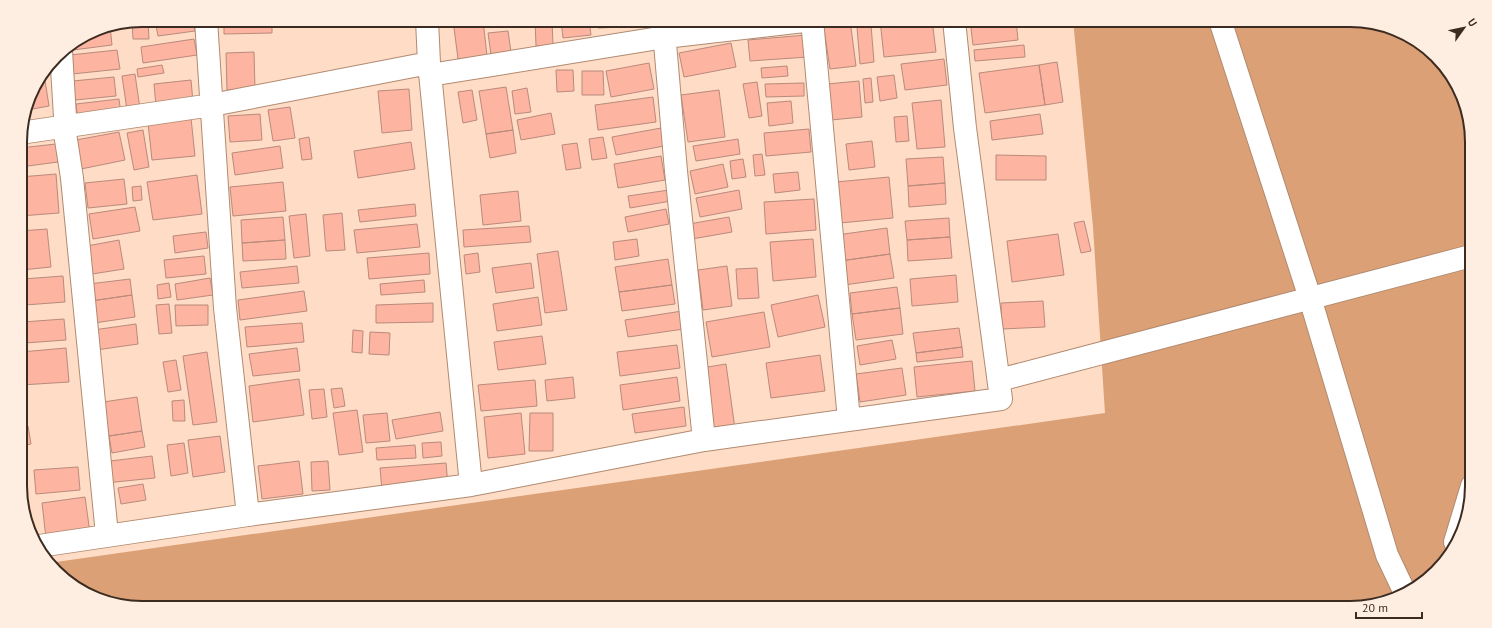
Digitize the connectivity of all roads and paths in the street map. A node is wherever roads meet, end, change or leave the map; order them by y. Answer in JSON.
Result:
{"nodes":[{"id":1,"x":206,"y":27,"type":"edge"},
{"id":2,"x":427,"y":27,"type":"edge"},
{"id":3,"x":697,"y":27,"type":"edge"},
{"id":4,"x":814,"y":27,"type":"edge"},
{"id":5,"x":955,"y":27,"type":"edge"},
{"id":6,"x":1222,"y":27,"type":"edge"},
{"id":7,"x":664,"y":29,"type":"edge"},
{"id":8,"x":62,"y":59,"type":"edge"},
{"id":9,"x":429,"y":69,"type":"junction"},
{"id":10,"x":212,"y":105,"type":"junction"},
{"id":11,"x":64,"y":127,"type":"junction"},
{"id":12,"x":27,"y":132,"type":"edge"},
{"id":13,"x":1465,"y":258,"type":"edge"},
{"id":14,"x":1310,"y":298,"type":"junction"},
{"id":15,"x":999,"y":380,"type":"junction"},
{"id":16,"x":849,"y":420,"type":"junction"},
{"id":17,"x":704,"y":440,"type":"junction"},
{"id":18,"x":471,"y":485,"type":"junction"},
{"id":19,"x":248,"y":515,"type":"junction"},
{"id":20,"x":107,"y":535,"type":"junction"},
{"id":21,"x":43,"y":545,"type":"edge"},
{"id":22,"x":1403,"y":588,"type":"edge"}],
"edges":[{"from":1,"to":10,"type":"street"},
{"from":2,"to":9,"type":"street"},
{"from":3,"to":7,"type":"street"},
{"from":4,"to":16,"type":"street"},
{"from":5,"to":15,"type":"street"},
{"from":6,"to":14,"type":"street"},
{"from":7,"to":9,"type":"street"},
{"from":7,"to":17,"type":"street"},
{"from":8,"to":11,"type":"street"},
{"from":9,"to":10,"type":"street"},
{"from":9,"to":18,"type":"street"},
{"from":10,"to":11,"type":"street"},
{"from":10,"to":19,"type":"street"},
{"from":11,"to":12,"type":"street"},
{"from":11,"to":20,"type":"street"},
{"from":13,"to":14,"type":"street"},
{"from":14,"to":15,"type":"street"},
{"from":14,"to":22,"type":"street"},
{"from":15,"to":16,"type":"street"},
{"from":16,"to":17,"type":"street"},
{"from":17,"to":18,"type":"street"},
{"from":18,"to":19,"type":"street"},
{"from":19,"to":20,"type":"street"},
{"from":20,"to":21,"type":"street"}]}
